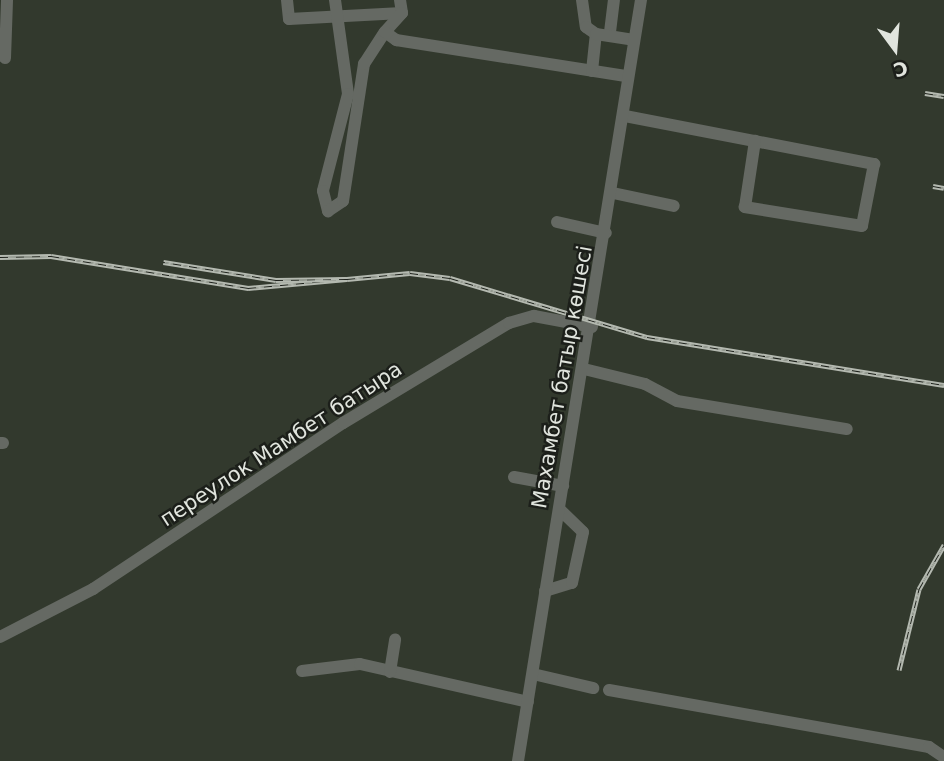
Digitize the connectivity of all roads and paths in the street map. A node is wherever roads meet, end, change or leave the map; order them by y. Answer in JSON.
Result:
{"nodes":[{"id":1,"x":7,"y":0,"type":"edge"},
{"id":2,"x":287,"y":0,"type":"edge"},
{"id":3,"x":335,"y":0,"type":"edge"},
{"id":4,"x":582,"y":0,"type":"edge"},
{"id":5,"x":614,"y":0,"type":"edge"},
{"id":6,"x":641,"y":0,"type":"edge"},
{"id":7,"x":401,"y":7,"type":"edge"},
{"id":8,"x":337,"y":17,"type":"junction"},
{"id":9,"x":385,"y":32,"type":"junction"},
{"id":10,"x":610,"y":32,"type":"junction"},
{"id":11,"x":596,"y":34,"type":"junction"},
{"id":12,"x":634,"y":40,"type":"junction"},
{"id":13,"x":5,"y":58,"type":"dead end"},
{"id":14,"x":592,"y":71,"type":"junction"},
{"id":15,"x":627,"y":76,"type":"junction"},
{"id":16,"x":625,"y":116,"type":"junction"},
{"id":17,"x":755,"y":141,"type":"junction"},
{"id":18,"x":613,"y":194,"type":"junction"},
{"id":19,"x":674,"y":206,"type":"dead end"},
{"id":20,"x":557,"y":222,"type":"dead end"},
{"id":21,"x":606,"y":233,"type":"junction"},
{"id":22,"x":592,"y":327,"type":"junction"},
{"id":23,"x":584,"y":369,"type":"junction"},
{"id":24,"x":847,"y":429,"type":"dead end"},
{"id":25,"x":514,"y":477,"type":"dead end"},
{"id":26,"x":564,"y":486,"type":"junction"},
{"id":27,"x":559,"y":509,"type":"junction"},
{"id":28,"x":545,"y":591,"type":"junction"},
{"id":29,"x":0,"y":637,"type":"edge"},
{"id":30,"x":395,"y":639,"type":"dead end"},
{"id":31,"x":302,"y":671,"type":"dead end"},
{"id":32,"x":390,"y":672,"type":"junction"},
{"id":33,"x":533,"y":674,"type":"junction"},
{"id":34,"x":593,"y":688,"type":"dead end"},
{"id":35,"x":609,"y":690,"type":"dead end"},
{"id":36,"x":528,"y":702,"type":"junction"},
{"id":37,"x":944,"y":757,"type":"edge"},
{"id":38,"x":518,"y":761,"type":"edge"}],
"edges":[{"from":1,"to":13,"type":"street"},
{"from":2,"to":8,"type":"street"},
{"from":3,"to":8,"type":"street"},
{"from":4,"to":11,"type":"street"},
{"from":5,"to":10,"type":"street"},
{"from":6,"to":12,"type":"street","name":"Махамбет батыр көшесі"},
{"from":7,"to":8,"type":"street"},
{"from":7,"to":9,"type":"street"},
{"from":8,"to":9,"type":"street"},
{"from":9,"to":14,"type":"street"},
{"from":10,"to":11,"type":"street"},
{"from":10,"to":12,"type":"street"},
{"from":11,"to":14,"type":"street"},
{"from":12,"to":15,"type":"street","name":"Махамбет батыр көшесі"},
{"from":14,"to":15,"type":"street"},
{"from":15,"to":16,"type":"street","name":"Махамбет батыр көшесі"},
{"from":16,"to":17,"type":"street"},
{"from":16,"to":18,"type":"street","name":"Махамбет батыр көшесі"},
{"from":17,"to":17,"type":"street"},
{"from":18,"to":19,"type":"street"},
{"from":18,"to":21,"type":"street","name":"Махамбет батыр көшесі"},
{"from":20,"to":21,"type":"street"},
{"from":21,"to":22,"type":"street","name":"Махамбет батыр көшесі"},
{"from":22,"to":23,"type":"street","name":"Махамбет батыр көшесі"},
{"from":22,"to":29,"type":"street","name":"переулок Мамбет батыра"},
{"from":23,"to":24,"type":"street"},
{"from":23,"to":26,"type":"street","name":"Махамбет батыр көшесі"},
{"from":25,"to":26,"type":"street"},
{"from":26,"to":27,"type":"street","name":"Махамбет батыр көшесі"},
{"from":27,"to":28,"type":"street","name":"Махамбет батыр көшесі"},
{"from":27,"to":28,"type":"street"},
{"from":28,"to":33,"type":"street","name":"Махамбет батыр көшесі"},
{"from":30,"to":32,"type":"street"},
{"from":31,"to":32,"type":"street"},
{"from":32,"to":36,"type":"street"},
{"from":33,"to":34,"type":"street"},
{"from":33,"to":36,"type":"street","name":"Махамбет батыр көшесі"},
{"from":35,"to":37,"type":"street"},
{"from":36,"to":38,"type":"street","name":"Махамбет батыр көшесі"}]}
